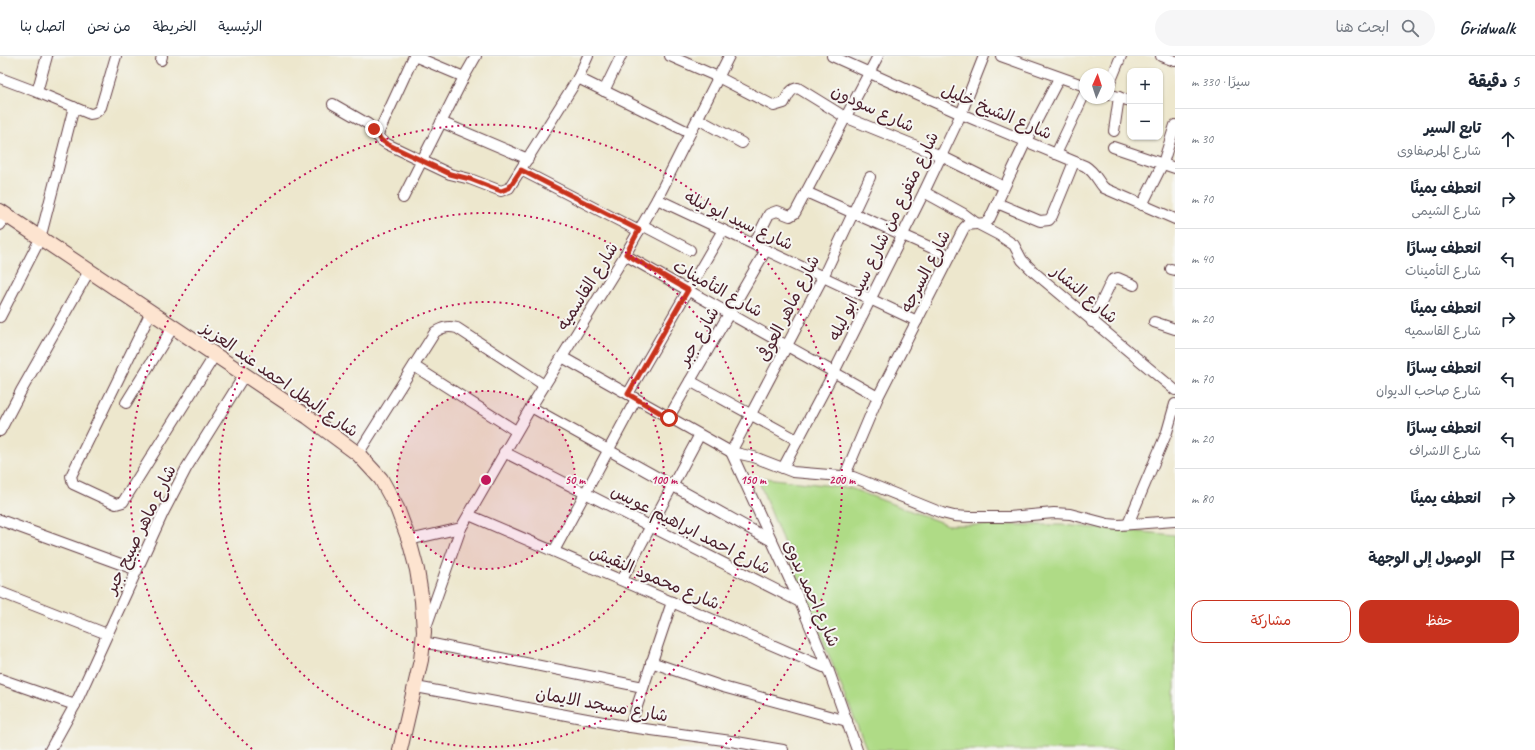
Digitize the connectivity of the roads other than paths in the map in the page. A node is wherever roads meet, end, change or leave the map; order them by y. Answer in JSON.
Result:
{"nodes":[{"id":1,"x":47,"y":56,"type":"edge"},
{"id":2,"x":414,"y":56,"type":"edge"},
{"id":3,"x":476,"y":56,"type":"edge"},
{"id":4,"x":588,"y":56,"type":"edge"},
{"id":5,"x":621,"y":56,"type":"edge"},
{"id":6,"x":670,"y":56,"type":"edge"},
{"id":7,"x":729,"y":56,"type":"edge"},
{"id":8,"x":832,"y":56,"type":"edge"},
{"id":9,"x":878,"y":56,"type":"edge"},
{"id":10,"x":984,"y":56,"type":"edge"},
{"id":11,"x":1001,"y":56,"type":"edge"},
{"id":12,"x":1121,"y":56,"type":"edge"},
{"id":13,"x":1161,"y":56,"type":"edge"},
{"id":14,"x":113,"y":57,"type":"edge"},
{"id":15,"x":436,"y":60,"type":"edge"},
{"id":16,"x":688,"y":60,"type":"edge"},
{"id":17,"x":1175,"y":61,"type":"edge"},
{"id":18,"x":1115,"y":70,"type":"edge"},
{"id":19,"x":869,"y":74,"type":"junction"},
{"id":20,"x":464,"y":77,"type":"junction"},
{"id":21,"x":718,"y":77,"type":"junction"},
{"id":22,"x":0,"y":78,"type":"edge"},
{"id":23,"x":578,"y":78,"type":"junction"},
{"id":24,"x":1059,"y":78,"type":"junction"},
{"id":25,"x":1079,"y":84,"type":"edge"},
{"id":26,"x":604,"y":91,"type":"junction"},
{"id":27,"x":37,"y":92,"type":"junction"},
{"id":28,"x":1115,"y":96,"type":"edge"},
{"id":29,"x":1127,"y":100,"type":"edge"},
{"id":30,"x":333,"y":104,"type":"dead end"},
{"id":31,"x":1080,"y":104,"type":"edge"},
{"id":32,"x":1114,"y":104,"type":"edge"},
{"id":33,"x":74,"y":107,"type":"junction"},
{"id":34,"x":961,"y":114,"type":"junction"},
{"id":35,"x":845,"y":117,"type":"junction"},
{"id":36,"x":698,"y":119,"type":"junction"},
{"id":37,"x":441,"y":122,"type":"junction"},
{"id":38,"x":1175,"y":125,"type":"edge"},
{"id":39,"x":1114,"y":131,"type":"dead end"},
{"id":40,"x":690,"y":133,"type":"junction"},
{"id":41,"x":377,"y":136,"type":"junction"},
{"id":42,"x":1026,"y":141,"type":"junction"},
{"id":43,"x":742,"y":143,"type":"dead end"},
{"id":44,"x":1113,"y":147,"type":"dead end"},
{"id":45,"x":1056,"y":154,"type":"junction"},
{"id":46,"x":940,"y":156,"type":"junction"},
{"id":47,"x":528,"y":159,"type":"junction"},
{"id":48,"x":422,"y":161,"type":"junction"},
{"id":49,"x":1074,"y":162,"type":"junction"},
{"id":50,"x":1163,"y":164,"type":"junction"},
{"id":51,"x":1175,"y":168,"type":"edge"},
{"id":52,"x":521,"y":170,"type":"junction"},
{"id":53,"x":870,"y":177,"type":"dead end"},
{"id":54,"x":1004,"y":187,"type":"junction"},
{"id":55,"x":806,"y":192,"type":"junction"},
{"id":56,"x":924,"y":192,"type":"junction"},
{"id":57,"x":403,"y":198,"type":"dead end"},
{"id":58,"x":657,"y":199,"type":"junction"},
{"id":59,"x":997,"y":203,"type":"junction"},
{"id":60,"x":1142,"y":205,"type":"junction"},
{"id":61,"x":853,"y":213,"type":"junction"},
{"id":62,"x":2,"y":217,"type":"edge"},
{"id":63,"x":1175,"y":219,"type":"edge"},
{"id":64,"x":976,"y":223,"type":"junction"},
{"id":65,"x":640,"y":228,"type":"junction"},
{"id":66,"x":723,"y":230,"type":"junction"},
{"id":67,"x":902,"y":235,"type":"junction"},
{"id":68,"x":40,"y":239,"type":"junction"},
{"id":69,"x":754,"y":244,"type":"junction"},
{"id":70,"x":690,"y":250,"type":"dead end"},
{"id":71,"x":766,"y":250,"type":"junction"},
{"id":72,"x":626,"y":254,"type":"junction"},
{"id":73,"x":950,"y":256,"type":"junction"},
{"id":74,"x":89,"y":271,"type":"junction"},
{"id":75,"x":823,"y":277,"type":"junction"},
{"id":76,"x":1134,"y":285,"type":"dead end"},
{"id":77,"x":688,"y":290,"type":"junction"},
{"id":78,"x":871,"y":299,"type":"junction"},
{"id":79,"x":151,"y":312,"type":"junction"},
{"id":80,"x":729,"y":313,"type":"junction"},
{"id":81,"x":0,"y":316,"type":"edge"},
{"id":82,"x":917,"y":321,"type":"junction"},
{"id":83,"x":1092,"y":322,"type":"junction"},
{"id":84,"x":1154,"y":322,"type":"dead end"},
{"id":85,"x":173,"y":327,"type":"junction"},
{"id":86,"x":1175,"y":329,"type":"edge"},
{"id":87,"x":787,"y":346,"type":"junction"},
{"id":88,"x":215,"y":355,"type":"junction"},
{"id":89,"x":562,"y":357,"type":"junction"},
{"id":90,"x":414,"y":366,"type":"junction"},
{"id":91,"x":834,"y":372,"type":"junction"},
{"id":92,"x":245,"y":374,"type":"junction"},
{"id":93,"x":690,"y":380,"type":"junction"},
{"id":94,"x":544,"y":386,"type":"junction"},
{"id":95,"x":1175,"y":390,"type":"edge"},
{"id":96,"x":632,"y":397,"type":"junction"},
{"id":97,"x":878,"y":397,"type":"junction"},
{"id":98,"x":126,"y":403,"type":"dead end"},
{"id":99,"x":1175,"y":404,"type":"edge"},
{"id":100,"x":531,"y":407,"type":"junction"},
{"id":101,"x":750,"y":414,"type":"junction"},
{"id":102,"x":669,"y":418,"type":"junction"},
{"id":103,"x":0,"y":431,"type":"edge"},
{"id":104,"x":516,"y":431,"type":"junction"},
{"id":105,"x":700,"y":436,"type":"junction"},
{"id":106,"x":797,"y":440,"type":"junction"},
{"id":107,"x":609,"y":450,"type":"junction"},
{"id":108,"x":504,"y":452,"type":"junction"},
{"id":109,"x":730,"y":452,"type":"junction"},
{"id":110,"x":358,"y":454,"type":"junction"},
{"id":111,"x":782,"y":468,"type":"junction"},
{"id":112,"x":845,"y":475,"type":"junction"},
{"id":113,"x":672,"y":486,"type":"junction"},
{"id":114,"x":586,"y":494,"type":"junction"},
{"id":115,"x":469,"y":515,"type":"junction"},
{"id":116,"x":0,"y":520,"type":"edge"},
{"id":117,"x":1175,"y":521,"type":"edge"},
{"id":118,"x":1128,"y":524,"type":"junction"},
{"id":119,"x":651,"y":526,"type":"junction"},
{"id":120,"x":461,"y":528,"type":"junction"},
{"id":121,"x":409,"y":540,"type":"junction"},
{"id":122,"x":772,"y":541,"type":"junction"},
{"id":123,"x":554,"y":552,"type":"junction"},
{"id":124,"x":137,"y":570,"type":"junction"},
{"id":125,"x":622,"y":580,"type":"junction"},
{"id":126,"x":0,"y":592,"type":"edge"},
{"id":127,"x":672,"y":602,"type":"junction"},
{"id":128,"x":800,"y":602,"type":"junction"},
{"id":129,"x":107,"y":634,"type":"junction"},
{"id":130,"x":423,"y":637,"type":"junction"},
{"id":131,"x":651,"y":662,"type":"junction"},
{"id":132,"x":828,"y":669,"type":"junction"},
{"id":133,"x":0,"y":679,"type":"edge"},
{"id":134,"x":416,"y":687,"type":"junction"},
{"id":135,"x":643,"y":687,"type":"junction"},
{"id":136,"x":75,"y":705,"type":"junction"},
{"id":137,"x":847,"y":721,"type":"junction"},
{"id":138,"x":630,"y":727,"type":"junction"},
{"id":139,"x":50,"y":750,"type":"edge"},
{"id":140,"x":400,"y":750,"type":"edge"},
{"id":141,"x":784,"y":750,"type":"edge"},
{"id":142,"x":857,"y":750,"type":"edge"}],
"edges":[{"from":1,"to":27,"type":"street"},
{"from":2,"to":15,"type":"street"},
{"from":2,"to":41,"type":"street"},
{"from":3,"to":20,"type":"street"},
{"from":4,"to":23,"type":"street"},
{"from":5,"to":26,"type":"street"},
{"from":6,"to":16,"type":"street","name":"شارع سودون"},
{"from":7,"to":21,"type":"street","name":"شارع القاسميه"},
{"from":8,"to":19,"type":"street","name":"شارع الشيخ خليل"},
{"from":9,"to":19,"type":"street"},
{"from":10,"to":34,"type":"street","name":"شارع متفرع من شارع سيد ابو ليله"},
{"from":11,"to":24,"type":"street"},
{"from":12,"to":18,"type":"street"},
{"from":13,"to":17,"type":"street"},
{"from":14,"to":33,"type":"street"},
{"from":15,"to":20,"type":"street"},
{"from":16,"to":21,"type":"street","name":"شارع سودون"},
{"from":19,"to":34,"type":"street","name":"شارع الشيخ خليل"},
{"from":19,"to":35,"type":"street"},
{"from":20,"to":37,"type":"street"},
{"from":21,"to":35,"type":"street","name":"شارع سودون"},
{"from":21,"to":36,"type":"street","name":"شارع القاسميه"},
{"from":22,"to":27,"type":"street"},
{"from":23,"to":26,"type":"street"},
{"from":23,"to":47,"type":"street"},
{"from":24,"to":25,"type":"street"},
{"from":24,"to":42,"type":"street","name":"شارع السرجه"},
{"from":26,"to":40,"type":"street"},
{"from":27,"to":33,"type":"street"},
{"from":28,"to":29,"type":"street"},
{"from":30,"to":41,"type":"street"},
{"from":31,"to":45,"type":"street"},
{"from":32,"to":39,"type":"street"},
{"from":33,"to":68,"type":"street"},
{"from":34,"to":42,"type":"street","name":"شارع الشيخ خليل"},
{"from":34,"to":46,"type":"street","name":"شارع متفرع من شارع سيد ابو ليله"},
{"from":35,"to":46,"type":"street","name":"شارع سودون"},
{"from":35,"to":55,"type":"street"},
{"from":36,"to":40,"type":"street","name":"شارع القاسميه"},
{"from":36,"to":43,"type":"street"},
{"from":37,"to":47,"type":"street"},
{"from":37,"to":48,"type":"street"},
{"from":38,"to":50,"type":"street"},
{"from":40,"to":58,"type":"street","name":"شارع القاسميه"},
{"from":41,"to":48,"type":"street"},
{"from":42,"to":45,"type":"street","name":"شارع الشيخ خليل"},
{"from":42,"to":54,"type":"street","name":"شارع السرجه"},
{"from":44,"to":50,"type":"street"},
{"from":45,"to":49,"type":"street","name":"شارع الشيخ خليل"},
{"from":46,"to":54,"type":"street","name":"شارع سودون"},
{"from":46,"to":56,"type":"street","name":"شارع متفرع من شارع سيد ابو ليله"},
{"from":47,"to":52,"type":"street"},
{"from":48,"to":52,"type":"street"},
{"from":48,"to":57,"type":"street"},
{"from":49,"to":59,"type":"street"},
{"from":49,"to":60,"type":"street","name":"شارع الشيخ خليل"},
{"from":50,"to":51,"type":"street"},
{"from":50,"to":60,"type":"street"},
{"from":52,"to":65,"type":"street"},
{"from":53,"to":61,"type":"street","name":"شارع ماهر العوفى"},
{"from":54,"to":59,"type":"street","name":"شارع السرجه"},
{"from":55,"to":61,"type":"street"},
{"from":55,"to":69,"type":"street"},
{"from":56,"to":64,"type":"street","name":"شارع النشار"},
{"from":56,"to":67,"type":"street","name":"شارع متفرع من شارع سيد ابو ليله"},
{"from":58,"to":65,"type":"street","name":"شارع القاسميه"},
{"from":58,"to":66,"type":"street","name":"شارع سيد ابو ليله"},
{"from":59,"to":64,"type":"street","name":"شارع السرجه"},
{"from":60,"to":63,"type":"street","name":"شارع الشيخ خليل"},
{"from":61,"to":67,"type":"street"},
{"from":61,"to":75,"type":"street","name":"شارع ماهر العوفى"},
{"from":62,"to":68,"type":"main road","name":"شارع البطل احمد عبد العزيز"},
{"from":64,"to":73,"type":"street","name":"شارع السرجه"},
{"from":64,"to":83,"type":"street","name":"شارع النشار"},
{"from":65,"to":70,"type":"street"},
{"from":65,"to":72,"type":"street","name":"شارع القاسميه"},
{"from":66,"to":69,"type":"street","name":"شارع سيد ابو ليله"},
{"from":66,"to":77,"type":"street"},
{"from":67,"to":73,"type":"street"},
{"from":67,"to":78,"type":"street","name":"شارع متفرع من شارع سيد ابو ليله"},
{"from":68,"to":74,"type":"main road","name":"شارع البطل احمد عبد العزيز"},
{"from":68,"to":81,"type":"street"},
{"from":69,"to":71,"type":"street","name":"شارع سيد ابو ليله"},
{"from":71,"to":75,"type":"street","name":"شارع سيد ابو ليله"},
{"from":71,"to":80,"type":"street","name":"شارع جبر"},
{"from":72,"to":77,"type":"street","name":"شارع التأمينات"},
{"from":72,"to":89,"type":"street","name":"شارع القاسميه"},
{"from":73,"to":82,"type":"street","name":"شارع السرجه"},
{"from":74,"to":79,"type":"main road","name":"شارع البطل احمد عبد العزيز"},
{"from":74,"to":103,"type":"street"},
{"from":75,"to":78,"type":"street","name":"شارع سيد ابو ليله"},
{"from":75,"to":87,"type":"street","name":"شارع ماهر العوفى"},
{"from":76,"to":83,"type":"street"},
{"from":77,"to":80,"type":"street","name":"شارع التأمينات"},
{"from":77,"to":96,"type":"street"},
{"from":78,"to":82,"type":"street","name":"شارع سيد ابو ليله"},
{"from":78,"to":91,"type":"street","name":"شارع متفرع من شارع سيد ابو ليله"},
{"from":79,"to":85,"type":"main road","name":"شارع البطل احمد عبد العزيز"},
{"from":79,"to":88,"type":"street"},
{"from":80,"to":87,"type":"street","name":"شارع التأمينات"},
{"from":80,"to":93,"type":"street","name":"شارع جبر"},
{"from":82,"to":97,"type":"street","name":"شارع السرجه"},
{"from":83,"to":95,"type":"street","name":"شارع النشار"},
{"from":84,"to":86,"type":"street"},
{"from":85,"to":88,"type":"main road","name":"شارع البطل احمد عبد العزيز"},
{"from":85,"to":98,"type":"street"},
{"from":87,"to":91,"type":"street","name":"شارع التأمينات"},
{"from":87,"to":101,"type":"street","name":"شارع ماهر العوفى"},
{"from":88,"to":92,"type":"main road","name":"شارع البطل احمد عبد العزيز"},
{"from":89,"to":94,"type":"street","name":"شارع القاسميه"},
{"from":89,"to":96,"type":"street"},
{"from":90,"to":94,"type":"street"},
{"from":90,"to":104,"type":"street"},
{"from":90,"to":110,"type":"street"},
{"from":91,"to":97,"type":"street","name":"شارع التأمينات"},
{"from":91,"to":106,"type":"street","name":"شارع متفرع من شارع سيد ابو ليله"},
{"from":92,"to":110,"type":"main road","name":"شارع البطل احمد عبد العزيز"},
{"from":92,"to":124,"type":"street","name":"شارع ماهر صبيح جبر"},
{"from":93,"to":101,"type":"street"},
{"from":93,"to":102,"type":"street","name":"شارع جبر"},
{"from":94,"to":100,"type":"street","name":"شارع القاسميه"},
{"from":96,"to":102,"type":"street"},
{"from":96,"to":107,"type":"street"},
{"from":97,"to":112,"type":"street","name":"شارع السرجه"},
{"from":99,"to":118,"type":"street"},
{"from":100,"to":104,"type":"street","name":"شارع القاسميه"},
{"from":100,"to":107,"type":"street"},
{"from":101,"to":106,"type":"street"},
{"from":101,"to":109,"type":"street","name":"شارع ماهر العوفى"},
{"from":102,"to":105,"type":"street"},
{"from":104,"to":108,"type":"street","name":"شارع القاسميه"},
{"from":105,"to":109,"type":"street"},
{"from":105,"to":113,"type":"street"},
{"from":106,"to":111,"type":"street","name":"شارع متفرع من شارع سيد ابو ليله"},
{"from":107,"to":113,"type":"street"},
{"from":107,"to":114,"type":"street"},
{"from":108,"to":114,"type":"street","name":"شارع احمد ابراهيم عويس"},
{"from":108,"to":115,"type":"street","name":"شارع القاسميه"},
{"from":109,"to":111,"type":"street"},
{"from":109,"to":122,"type":"street","name":"شارع احمد بدوى"},
{"from":110,"to":121,"type":"main road","name":"شارع البطل احمد عبد العزيز"},
{"from":111,"to":112,"type":"street"},
{"from":112,"to":118,"type":"street"},
{"from":113,"to":119,"type":"street"},
{"from":113,"to":122,"type":"street"},
{"from":114,"to":119,"type":"street","name":"شارع احمد ابراهيم عويس"},
{"from":114,"to":123,"type":"street"},
{"from":115,"to":120,"type":"street","name":"شارع القاسميه"},
{"from":115,"to":123,"type":"street","name":"شارع محمود النقيش"},
{"from":116,"to":124,"type":"street"},
{"from":117,"to":118,"type":"street"},
{"from":119,"to":125,"type":"street"},
{"from":119,"to":128,"type":"street","name":"شارع احمد ابراهيم عويس"},
{"from":120,"to":121,"type":"street"},
{"from":120,"to":130,"type":"street","name":"شارع القاسميه"},
{"from":121,"to":130,"type":"main road","name":"شارع البطل احمد عبد العزيز"},
{"from":122,"to":128,"type":"street","name":"شارع احمد بدوى"},
{"from":123,"to":125,"type":"street","name":"شارع محمود النقيش"},
{"from":124,"to":129,"type":"street","name":"شارع ماهر صبيح جبر"},
{"from":125,"to":127,"type":"street","name":"شارع محمود النقيش"},
{"from":126,"to":129,"type":"street"},
{"from":127,"to":131,"type":"street"},
{"from":127,"to":132,"type":"street","name":"شارع محمود النقيش"},
{"from":128,"to":132,"type":"street","name":"شارع احمد بدوى"},
{"from":129,"to":136,"type":"street","name":"شارع ماهر صبيح جبر"},
{"from":130,"to":134,"type":"main road","name":"شارع البطل احمد عبد العزيز"},
{"from":130,"to":135,"type":"street"},
{"from":131,"to":135,"type":"street"},
{"from":131,"to":137,"type":"street"},
{"from":132,"to":137,"type":"street","name":"شارع احمد بدوى"},
{"from":133,"to":136,"type":"street"},
{"from":134,"to":138,"type":"street","name":"شارع مسجد الايمان"},
{"from":134,"to":140,"type":"main road","name":"شارع البطل احمد عبد العزيز"},
{"from":135,"to":138,"type":"street"},
{"from":136,"to":139,"type":"street","name":"شارع ماهر صبيح جبر"},
{"from":137,"to":142,"type":"street","name":"شارع احمد بدوى"},
{"from":138,"to":141,"type":"street","name":"شارع مسجد الايمان"}]}
